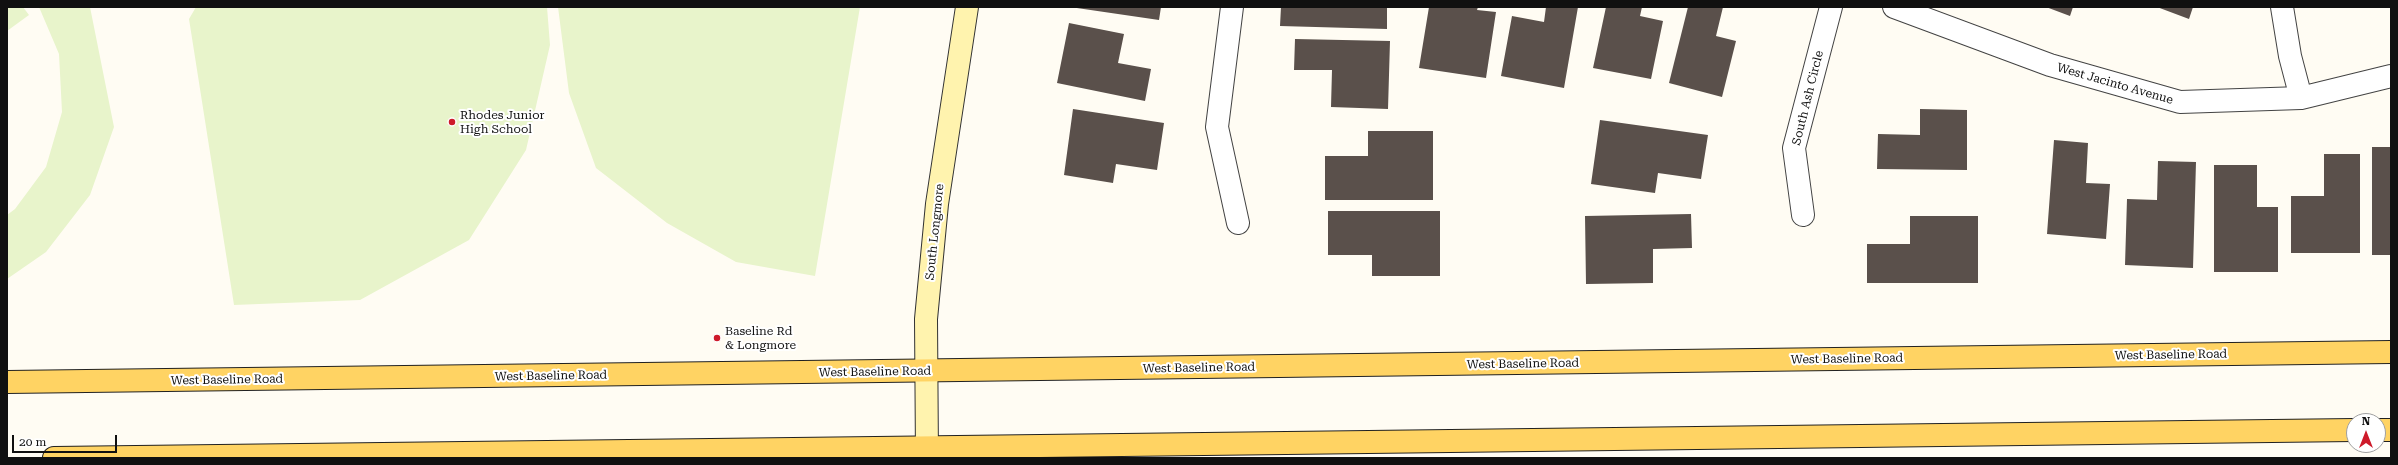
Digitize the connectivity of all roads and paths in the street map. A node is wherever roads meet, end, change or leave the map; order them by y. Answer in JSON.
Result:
{"nodes":[{"id":1,"x":967,"y":7,"type":"edge"},
{"id":2,"x":1232,"y":7,"type":"edge"},
{"id":3,"x":1831,"y":7,"type":"edge"},
{"id":4,"x":1894,"y":7,"type":"edge"},
{"id":5,"x":2282,"y":7,"type":"edge"},
{"id":6,"x":2391,"y":76,"type":"edge"},
{"id":7,"x":2301,"y":98,"type":"junction"},
{"id":8,"x":1803,"y":215,"type":"dead end"},
{"id":9,"x":1238,"y":223,"type":"dead end"},
{"id":10,"x":2391,"y":352,"type":"edge"},
{"id":11,"x":925,"y":371,"type":"junction"},
{"id":12,"x":7,"y":382,"type":"edge"},
{"id":13,"x":2346,"y":430,"type":"edge"},
{"id":14,"x":927,"y":452,"type":"edge"},
{"id":15,"x":54,"y":458,"type":"edge"}],
"edges":[{"from":1,"to":11,"type":"street","name":"South Longmore"},
{"from":2,"to":9,"type":"street"},
{"from":3,"to":8,"type":"street","name":"South Ash Circle"},
{"from":4,"to":7,"type":"street","name":"West Jacinto Avenue"},
{"from":5,"to":7,"type":"street"},
{"from":6,"to":7,"type":"street","name":"West Jacinto Avenue"},
{"from":10,"to":11,"type":"main road","name":"West Baseline Road"},
{"from":11,"to":12,"type":"main road","name":"West Baseline Road"},
{"from":11,"to":14,"type":"street","name":"South Longmore"},
{"from":13,"to":14,"type":"main road"},
{"from":14,"to":15,"type":"main road"}]}
